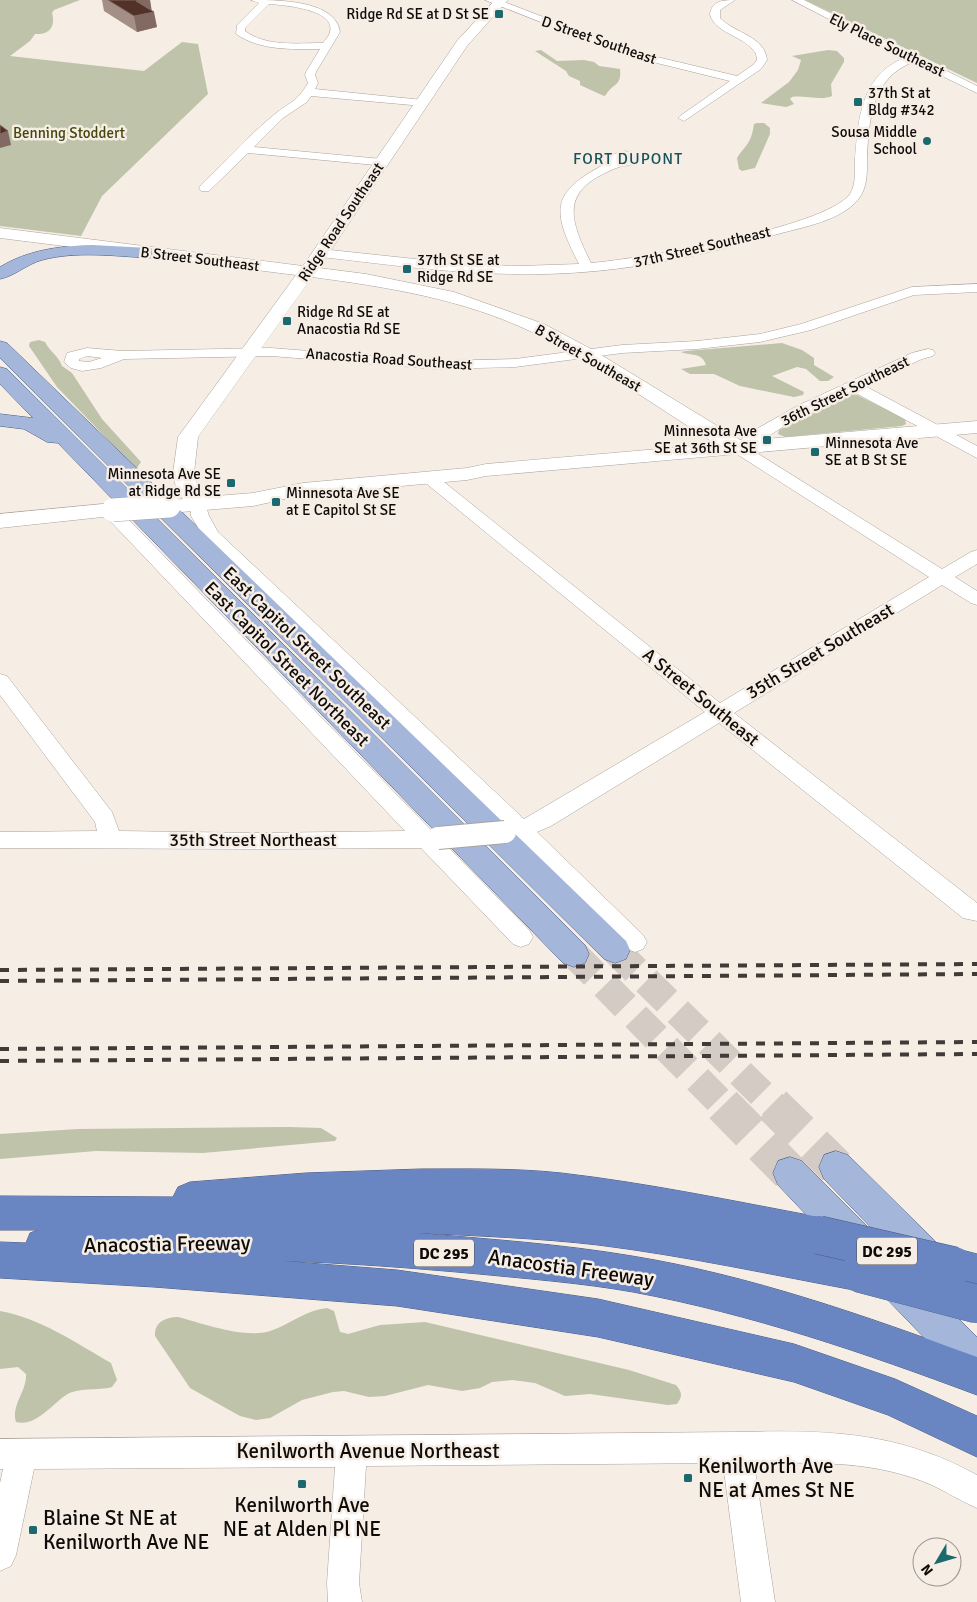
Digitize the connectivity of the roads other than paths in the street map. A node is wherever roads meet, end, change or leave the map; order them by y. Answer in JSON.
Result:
{"nodes":[{"id":1,"x":256,"y":0,"type":"edge"},
{"id":2,"x":730,"y":0,"type":"edge"},
{"id":3,"x":797,"y":0,"type":"edge"},
{"id":4,"x":267,"y":1,"type":"edge"},
{"id":5,"x":497,"y":1,"type":"edge"},
{"id":6,"x":326,"y":46,"type":"junction"},
{"id":7,"x":913,"y":58,"type":"junction"},
{"id":8,"x":738,"y":80,"type":"junction"},
{"id":9,"x":977,"y":90,"type":"edge"},
{"id":10,"x":307,"y":94,"type":"junction"},
{"id":11,"x":421,"y":105,"type":"junction"},
{"id":12,"x":684,"y":118,"type":"dead end"},
{"id":13,"x":243,"y":149,"type":"junction"},
{"id":14,"x":619,"y":162,"type":"dead end"},
{"id":15,"x":382,"y":163,"type":"junction"},
{"id":16,"x":205,"y":188,"type":"dead end"},
{"id":17,"x":0,"y":232,"type":"edge"},
{"id":18,"x":150,"y":253,"type":"junction"},
{"id":19,"x":321,"y":253,"type":"junction"},
{"id":20,"x":587,"y":268,"type":"junction"},
{"id":21,"x":308,"y":272,"type":"junction"},
{"id":22,"x":0,"y":274,"type":"edge"},
{"id":23,"x":977,"y":288,"type":"edge"},
{"id":24,"x":0,"y":330,"type":"edge"},
{"id":25,"x":0,"y":347,"type":"edge"},
{"id":26,"x":250,"y":352,"type":"junction"},
{"id":27,"x":928,"y":353,"type":"dead end"},
{"id":28,"x":586,"y":354,"type":"junction"},
{"id":29,"x":122,"y":356,"type":"dead end"},
{"id":30,"x":0,"y":373,"type":"edge"},
{"id":31,"x":854,"y":386,"type":"junction"},
{"id":32,"x":48,"y":394,"type":"junction"},
{"id":33,"x":0,"y":420,"type":"edge"},
{"id":34,"x":977,"y":428,"type":"edge"},
{"id":35,"x":940,"y":432,"type":"junction"},
{"id":36,"x":740,"y":450,"type":"junction"},
{"id":37,"x":977,"y":452,"type":"edge"},
{"id":38,"x":428,"y":478,"type":"junction"},
{"id":39,"x":192,"y":498,"type":"junction"},
{"id":40,"x":106,"y":500,"type":"junction"},
{"id":41,"x":0,"y":505,"type":"edge"},
{"id":42,"x":0,"y":521,"type":"edge"},
{"id":43,"x":977,"y":556,"type":"edge"},
{"id":44,"x":942,"y":577,"type":"junction"},
{"id":45,"x":977,"y":599,"type":"edge"},
{"id":46,"x":0,"y":681,"type":"edge"},
{"id":47,"x":720,"y":713,"type":"junction"},
{"id":48,"x":513,"y":831,"type":"junction"},
{"id":49,"x":109,"y":839,"type":"junction"},
{"id":50,"x":433,"y":839,"type":"junction"},
{"id":51,"x":0,"y":840,"type":"edge"},
{"id":52,"x":977,"y":912,"type":"edge"},
{"id":53,"x":521,"y":937,"type":"dead end"},
{"id":54,"x":636,"y":942,"type":"tunnel mouth"},
{"id":55,"x":614,"y":950,"type":"tunnel mouth"},
{"id":56,"x":574,"y":954,"type":"tunnel mouth"},
{"id":57,"x":836,"y":1167,"type":"tunnel mouth"},
{"id":58,"x":790,"y":1173,"type":"tunnel mouth"},
{"id":59,"x":0,"y":1213,"type":"edge"},
{"id":60,"x":53,"y":1213,"type":"junction"},
{"id":61,"x":0,"y":1247,"type":"edge"},
{"id":62,"x":0,"y":1260,"type":"edge"},
{"id":63,"x":966,"y":1269,"type":"edge"},
{"id":64,"x":977,"y":1304,"type":"edge"},
{"id":65,"x":977,"y":1309,"type":"edge"},
{"id":66,"x":977,"y":1364,"type":"edge"},
{"id":67,"x":977,"y":1376,"type":"edge"},
{"id":68,"x":977,"y":1437,"type":"edge"},
{"id":69,"x":736,"y":1447,"type":"junction"},
{"id":70,"x":351,"y":1451,"type":"junction"},
{"id":71,"x":11,"y":1454,"type":"edge"},
{"id":72,"x":977,"y":1492,"type":"edge"},
{"id":73,"x":0,"y":1555,"type":"edge"},
{"id":74,"x":345,"y":1602,"type":"edge"},
{"id":75,"x":758,"y":1602,"type":"edge"}],
"edges":[{"from":1,"to":4,"type":"street"},
{"from":2,"to":8,"type":"street"},
{"from":3,"to":7,"type":"street","name":"Ely Place Southeast"},
{"from":4,"to":6,"type":"street"},
{"from":4,"to":6,"type":"street"},
{"from":5,"to":8,"type":"street","name":"D Street Southeast"},
{"from":5,"to":11,"type":"main road","name":"Ridge Road Southeast"},
{"from":6,"to":10,"type":"street"},
{"from":7,"to":9,"type":"street","name":"Ely Place Southeast"},
{"from":7,"to":20,"type":"street","name":"37th Street Southeast"},
{"from":8,"to":12,"type":"street"},
{"from":10,"to":11,"type":"street"},
{"from":10,"to":13,"type":"street"},
{"from":11,"to":15,"type":"main road","name":"Ridge Road Southeast"},
{"from":13,"to":15,"type":"street"},
{"from":13,"to":16,"type":"street"},
{"from":14,"to":20,"type":"street"},
{"from":15,"to":19,"type":"main road","name":"Ridge Road Southeast"},
{"from":17,"to":18,"type":"main road","name":"B Street Southeast"},
{"from":18,"to":21,"type":"main road","name":"B Street Southeast"},
{"from":18,"to":22,"type":"main road"},
{"from":19,"to":20,"type":"street","name":"37th Street Southeast"},
{"from":19,"to":21,"type":"main road","name":"Ridge Road Southeast"},
{"from":21,"to":26,"type":"main road","name":"Ridge Road Southeast"},
{"from":21,"to":28,"type":"main road","name":"B Street Southeast"},
{"from":23,"to":28,"type":"street","name":"Anacostia Road Southeast"},
{"from":24,"to":32,"type":"main road"},
{"from":25,"to":32,"type":"main road","name":"East Capitol Street Southeast"},
{"from":26,"to":28,"type":"street","name":"Anacostia Road Southeast"},
{"from":26,"to":29,"type":"street","name":"Anacostia Road Southeast"},
{"from":26,"to":39,"type":"main road","name":"Ridge Road Southeast"},
{"from":27,"to":31,"type":"street","name":"36th Street Southeast"},
{"from":28,"to":36,"type":"main road","name":"B Street Southeast"},
{"from":30,"to":40,"type":"main road","name":"East Capitol Street Northeast"},
{"from":31,"to":35,"type":"street"},
{"from":31,"to":36,"type":"street","name":"36th Street Southeast"},
{"from":32,"to":55,"type":"main road","name":"East Capitol Street Southeast"},
{"from":33,"to":40,"type":"main road"},
{"from":34,"to":35,"type":"main road"},
{"from":35,"to":36,"type":"main road"},
{"from":35,"to":37,"type":"street"},
{"from":36,"to":38,"type":"main road"},
{"from":36,"to":44,"type":"street","name":"B Street Southeast"},
{"from":38,"to":39,"type":"main road"},
{"from":38,"to":47,"type":"street","name":"A Street Southeast"},
{"from":39,"to":40,"type":"main road","bridge":true},
{"from":39,"to":48,"type":"street","name":"East Capitol Street Southeast"},
{"from":40,"to":41,"type":"main road"},
{"from":40,"to":42,"type":"main road"},
{"from":40,"to":50,"type":"street","name":"East Capitol Street Northeast"},
{"from":40,"to":56,"type":"main road","name":"East Capitol Street Northeast"},
{"from":43,"to":44,"type":"street","name":"35th Street Southeast"},
{"from":44,"to":45,"type":"street","name":"B Street Southeast"},
{"from":44,"to":47,"type":"street","name":"35th Street Southeast"},
{"from":46,"to":49,"type":"street"},
{"from":47,"to":48,"type":"street","name":"35th Street Southeast"},
{"from":47,"to":52,"type":"street","name":"A Street Southeast"},
{"from":48,"to":50,"type":"street","name":"35th Street Northeast","bridge":true},
{"from":48,"to":54,"type":"street","name":"East Capitol Street Southeast"},
{"from":49,"to":50,"type":"street","name":"35th Street Northeast"},
{"from":49,"to":51,"type":"street","name":"35th Street Northeast"},
{"from":50,"to":53,"type":"street","name":"East Capitol Street Northeast"},
{"from":57,"to":65,"type":"main road"},
{"from":58,"to":66,"type":"main road"},
{"from":59,"to":60,"type":"highway","number":"DC 295"},
{"from":60,"to":63,"type":"highway","name":"Anacostia Freeway","number":"DC 295","bridge":true},
{"from":60,"to":64,"type":"highway","bridge":true},
{"from":61,"to":67,"type":"highway","name":"Anacostia Freeway","number":"DC 295"},
{"from":62,"to":68,"type":"highway"},
{"from":69,"to":70,"type":"street","name":"Kenilworth Avenue Northeast"},
{"from":69,"to":72,"type":"street"},
{"from":69,"to":75,"type":"street"},
{"from":70,"to":71,"type":"street","name":"Kenilworth Avenue Northeast"},
{"from":70,"to":74,"type":"street"},
{"from":71,"to":73,"type":"street"}]}
